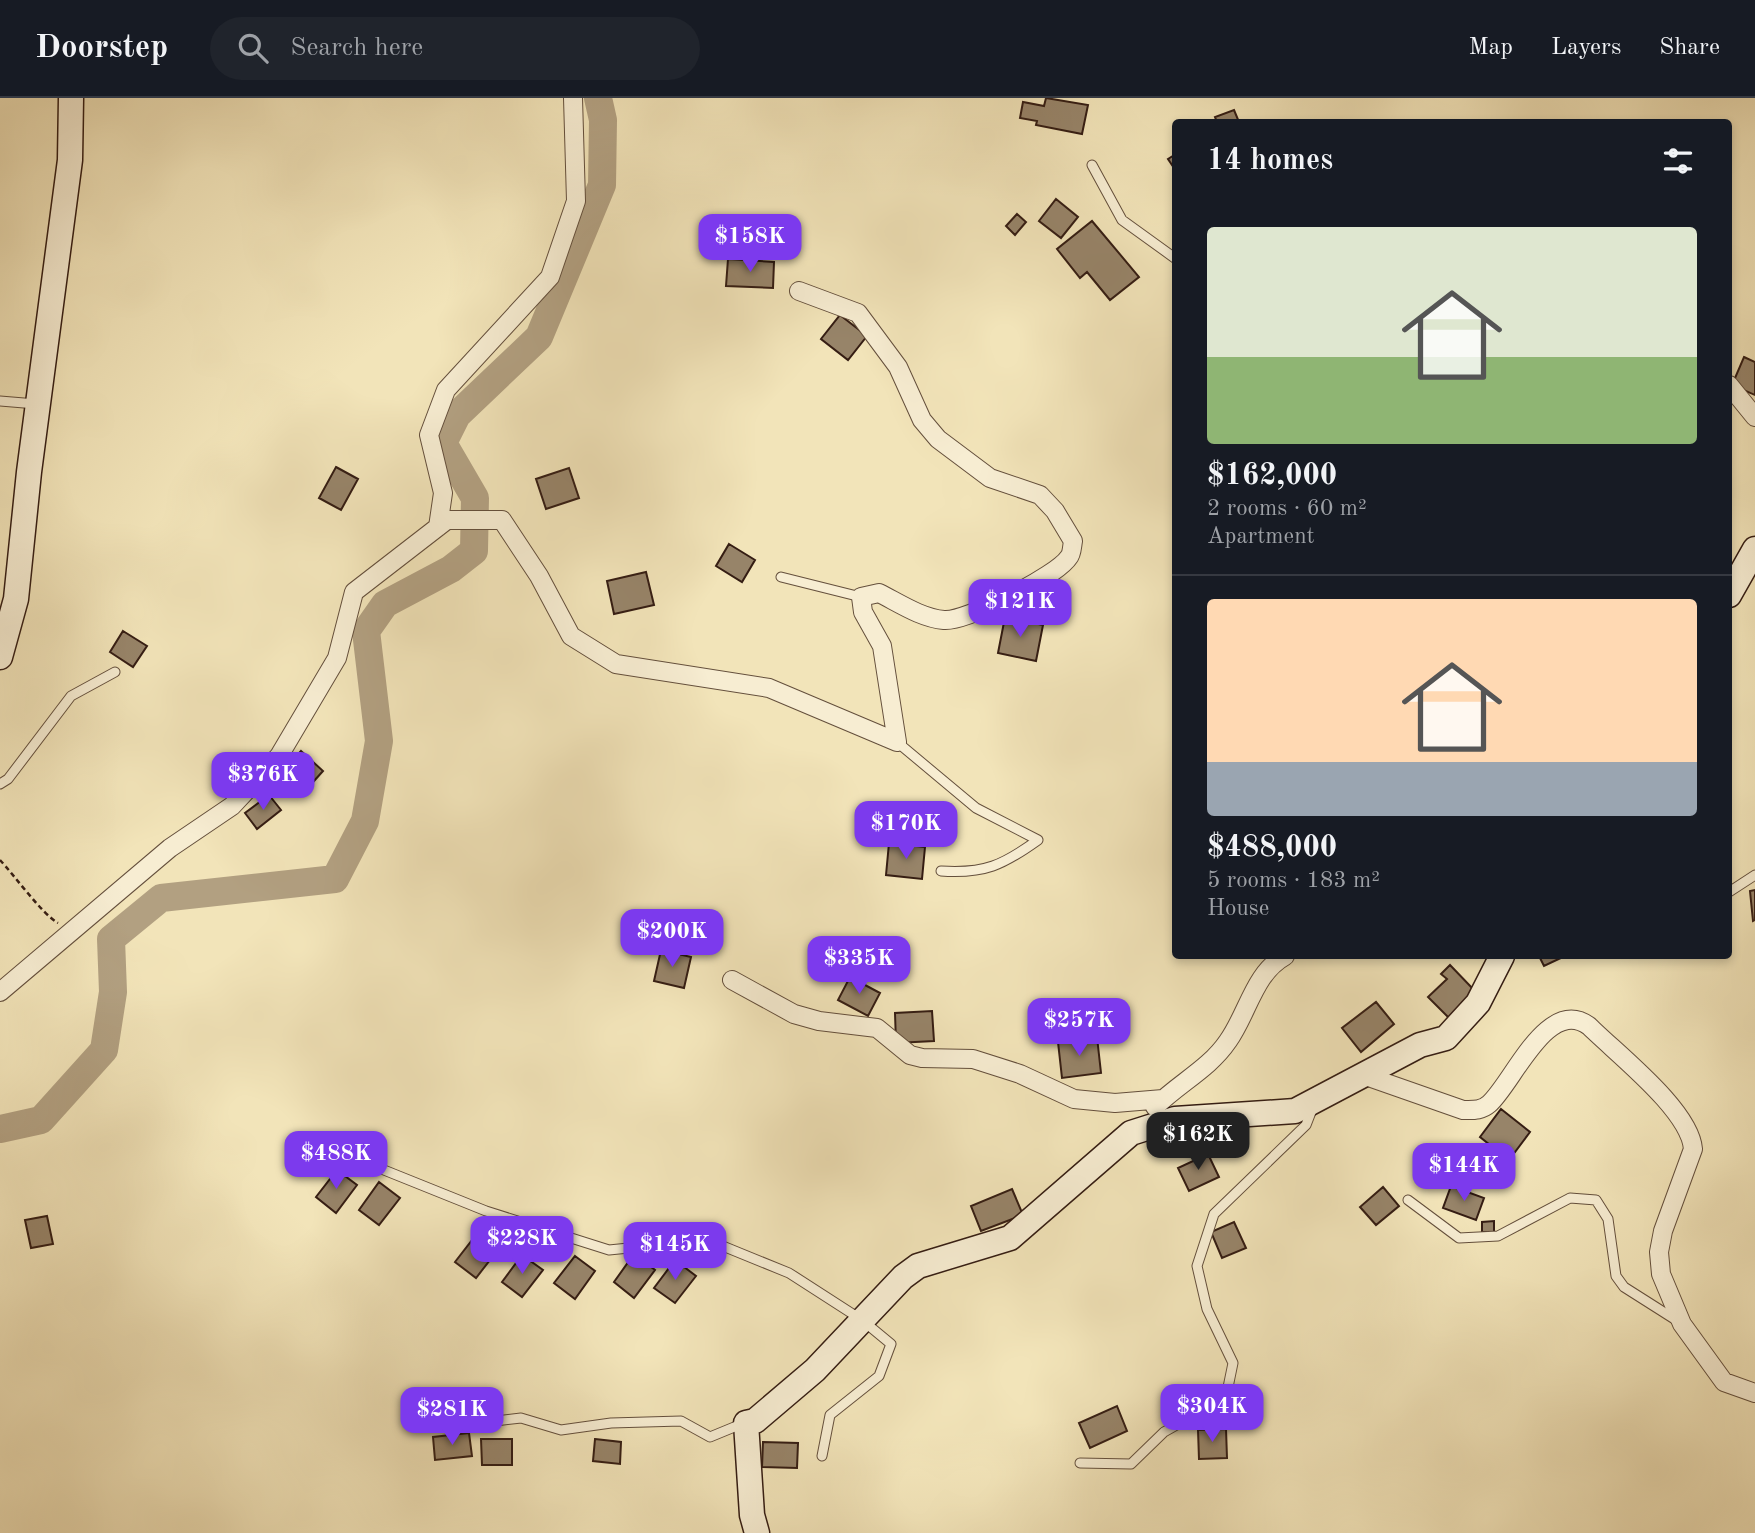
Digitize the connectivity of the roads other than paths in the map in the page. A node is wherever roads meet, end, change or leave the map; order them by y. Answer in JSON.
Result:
{"nodes":[{"id":1,"x":71,"y":98,"type":"edge"},
{"id":2,"x":573,"y":98,"type":"edge"},
{"id":3,"x":1092,"y":165,"type":"dead end"},
{"id":4,"x":1172,"y":257,"type":"edge"},
{"id":5,"x":799,"y":291,"type":"dead end"},
{"id":6,"x":1732,"y":389,"type":"edge"},
{"id":7,"x":0,"y":401,"type":"edge"},
{"id":8,"x":37,"y":404,"type":"junction"},
{"id":9,"x":1755,"y":417,"type":"edge"},
{"id":10,"x":443,"y":523,"type":"junction"},
{"id":11,"x":1755,"y":549,"type":"edge"},
{"id":12,"x":781,"y":577,"type":"dead end"},
{"id":13,"x":1732,"y":590,"type":"edge"},
{"id":14,"x":861,"y":597,"type":"junction"},
{"id":15,"x":0,"y":657,"type":"edge"},
{"id":16,"x":115,"y":672,"type":"dead end"},
{"id":17,"x":897,"y":742,"type":"junction"},
{"id":18,"x":0,"y":784,"type":"edge"},
{"id":19,"x":941,"y":871,"type":"dead end"},
{"id":20,"x":1755,"y":875,"type":"edge"},
{"id":21,"x":1732,"y":890,"type":"edge"},
{"id":22,"x":1281,"y":959,"type":"edge"},
{"id":23,"x":1500,"y":959,"type":"edge"},
{"id":24,"x":732,"y":980,"type":"dead end"},
{"id":25,"x":0,"y":992,"type":"edge"},
{"id":26,"x":1363,"y":1076,"type":"junction"},
{"id":27,"x":1163,"y":1099,"type":"junction"},
{"id":28,"x":1315,"y":1101,"type":"junction"},
{"id":29,"x":1131,"y":1133,"type":"junction"},
{"id":30,"x":374,"y":1166,"type":"dead end"},
{"id":31,"x":1408,"y":1200,"type":"dead end"},
{"id":32,"x":862,"y":1320,"type":"junction"},
{"id":33,"x":1682,"y":1324,"type":"junction"},
{"id":34,"x":1755,"y":1393,"type":"edge"},
{"id":35,"x":746,"y":1423,"type":"junction"},
{"id":36,"x":471,"y":1424,"type":"dead end"},
{"id":37,"x":822,"y":1456,"type":"dead end"},
{"id":38,"x":1080,"y":1463,"type":"dead end"},
{"id":39,"x":757,"y":1533,"type":"edge"}],
"edges":[{"from":1,"to":8,"type":"street"},
{"from":2,"to":10,"type":"street"},
{"from":3,"to":4,"type":"lane"},
{"from":5,"to":14,"type":"street"},
{"from":6,"to":9,"type":"street"},
{"from":7,"to":8,"type":"lane"},
{"from":8,"to":15,"type":"street"},
{"from":10,"to":17,"type":"street"},
{"from":10,"to":25,"type":"street"},
{"from":11,"to":13,"type":"street"},
{"from":12,"to":14,"type":"lane"},
{"from":14,"to":17,"type":"street"},
{"from":16,"to":18,"type":"lane"},
{"from":17,"to":19,"type":"lane"},
{"from":20,"to":21,"type":"lane"},
{"from":22,"to":27,"type":"street"},
{"from":23,"to":26,"type":"street"},
{"from":24,"to":27,"type":"street"},
{"from":26,"to":28,"type":"street"},
{"from":26,"to":33,"type":"street"},
{"from":27,"to":29,"type":"street"},
{"from":28,"to":29,"type":"street"},
{"from":28,"to":38,"type":"lane"},
{"from":29,"to":32,"type":"street"},
{"from":30,"to":32,"type":"lane"},
{"from":31,"to":33,"type":"lane"},
{"from":32,"to":35,"type":"street"},
{"from":32,"to":37,"type":"lane"},
{"from":33,"to":34,"type":"street"},
{"from":35,"to":36,"type":"lane"},
{"from":35,"to":39,"type":"street"}]}
